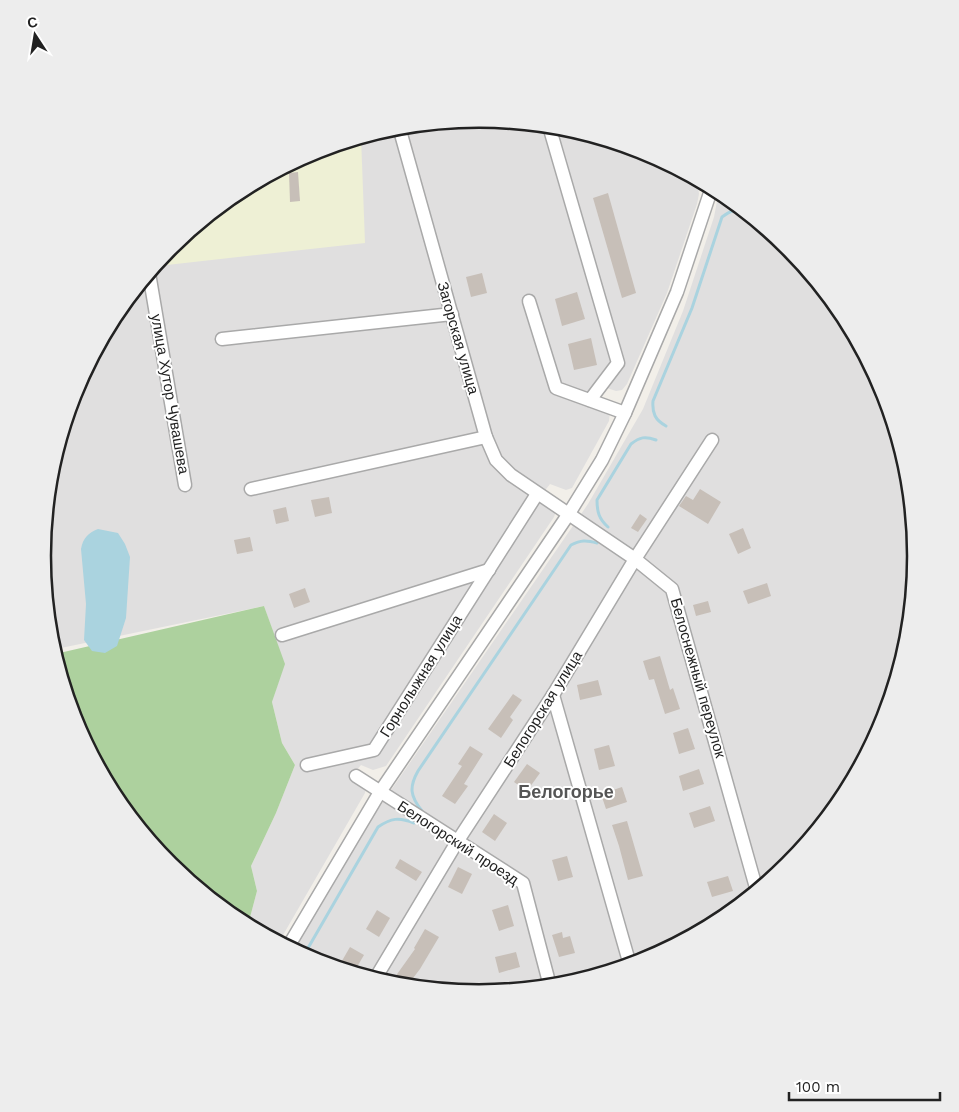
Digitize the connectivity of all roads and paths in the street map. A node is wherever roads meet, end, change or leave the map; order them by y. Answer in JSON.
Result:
{"nodes":[{"id":1,"x":551,"y":134,"type":"edge"},
{"id":2,"x":401,"y":135,"type":"edge"},
{"id":3,"x":709,"y":195,"type":"edge"},
{"id":4,"x":151,"y":283,"type":"edge"},
{"id":5,"x":529,"y":301,"type":"dead end"},
{"id":6,"x":452,"y":314,"type":"junction"},
{"id":7,"x":222,"y":339,"type":"dead end"},
{"id":8,"x":590,"y":400,"type":"junction"},
{"id":9,"x":625,"y":413,"type":"junction"},
{"id":10,"x":486,"y":437,"type":"junction"},
{"id":11,"x":712,"y":440,"type":"dead end"},
{"id":12,"x":185,"y":485,"type":"dead end"},
{"id":13,"x":251,"y":489,"type":"dead end"},
{"id":14,"x":537,"y":494,"type":"junction"},
{"id":15,"x":568,"y":515,"type":"junction"},
{"id":16,"x":635,"y":559,"type":"junction"},
{"id":17,"x":488,"y":570,"type":"junction"},
{"id":18,"x":282,"y":635,"type":"dead end"},
{"id":19,"x":552,"y":695,"type":"junction"},
{"id":20,"x":307,"y":765,"type":"dead end"},
{"id":21,"x":356,"y":776,"type":"dead end"},
{"id":22,"x":380,"y":792,"type":"junction"},
{"id":23,"x":457,"y":842,"type":"junction"},
{"id":24,"x":755,"y":884,"type":"edge"},
{"id":25,"x":292,"y":941,"type":"edge"},
{"id":26,"x":628,"y":958,"type":"edge"},
{"id":27,"x":379,"y":972,"type":"edge"},
{"id":28,"x":548,"y":979,"type":"edge"}],
"edges":[{"from":1,"to":8,"type":"street"},
{"from":2,"to":6,"type":"street","name":"Загорская улица"},
{"from":3,"to":9,"type":"street"},
{"from":4,"to":12,"type":"street","name":"улица Хутор Чувашева"},
{"from":5,"to":8,"type":"street"},
{"from":6,"to":7,"type":"street"},
{"from":6,"to":10,"type":"street","name":"Загорская улица"},
{"from":8,"to":9,"type":"street"},
{"from":9,"to":15,"type":"street"},
{"from":10,"to":13,"type":"street"},
{"from":10,"to":14,"type":"street","name":"Загорская улица"},
{"from":11,"to":16,"type":"street","name":"Белогорская улица"},
{"from":14,"to":15,"type":"street","name":"Загорская улица"},
{"from":14,"to":17,"type":"street","name":"Горнолыжная улица"},
{"from":15,"to":16,"type":"street","name":"Белоснежный переулок"},
{"from":15,"to":22,"type":"street"},
{"from":16,"to":19,"type":"street","name":"Белогорская улица"},
{"from":16,"to":24,"type":"street","name":"Белоснежный переулок"},
{"from":17,"to":18,"type":"street"},
{"from":17,"to":20,"type":"street","name":"Горнолыжная улица"},
{"from":19,"to":23,"type":"street","name":"Белогорская улица"},
{"from":19,"to":26,"type":"street"},
{"from":21,"to":22,"type":"street","name":"Белогорский проезд"},
{"from":22,"to":23,"type":"street","name":"Белогорский проезд"},
{"from":22,"to":25,"type":"street"},
{"from":23,"to":27,"type":"street","name":"Белогорская улица"},
{"from":23,"to":28,"type":"street","name":"Белогорский проезд"}]}
